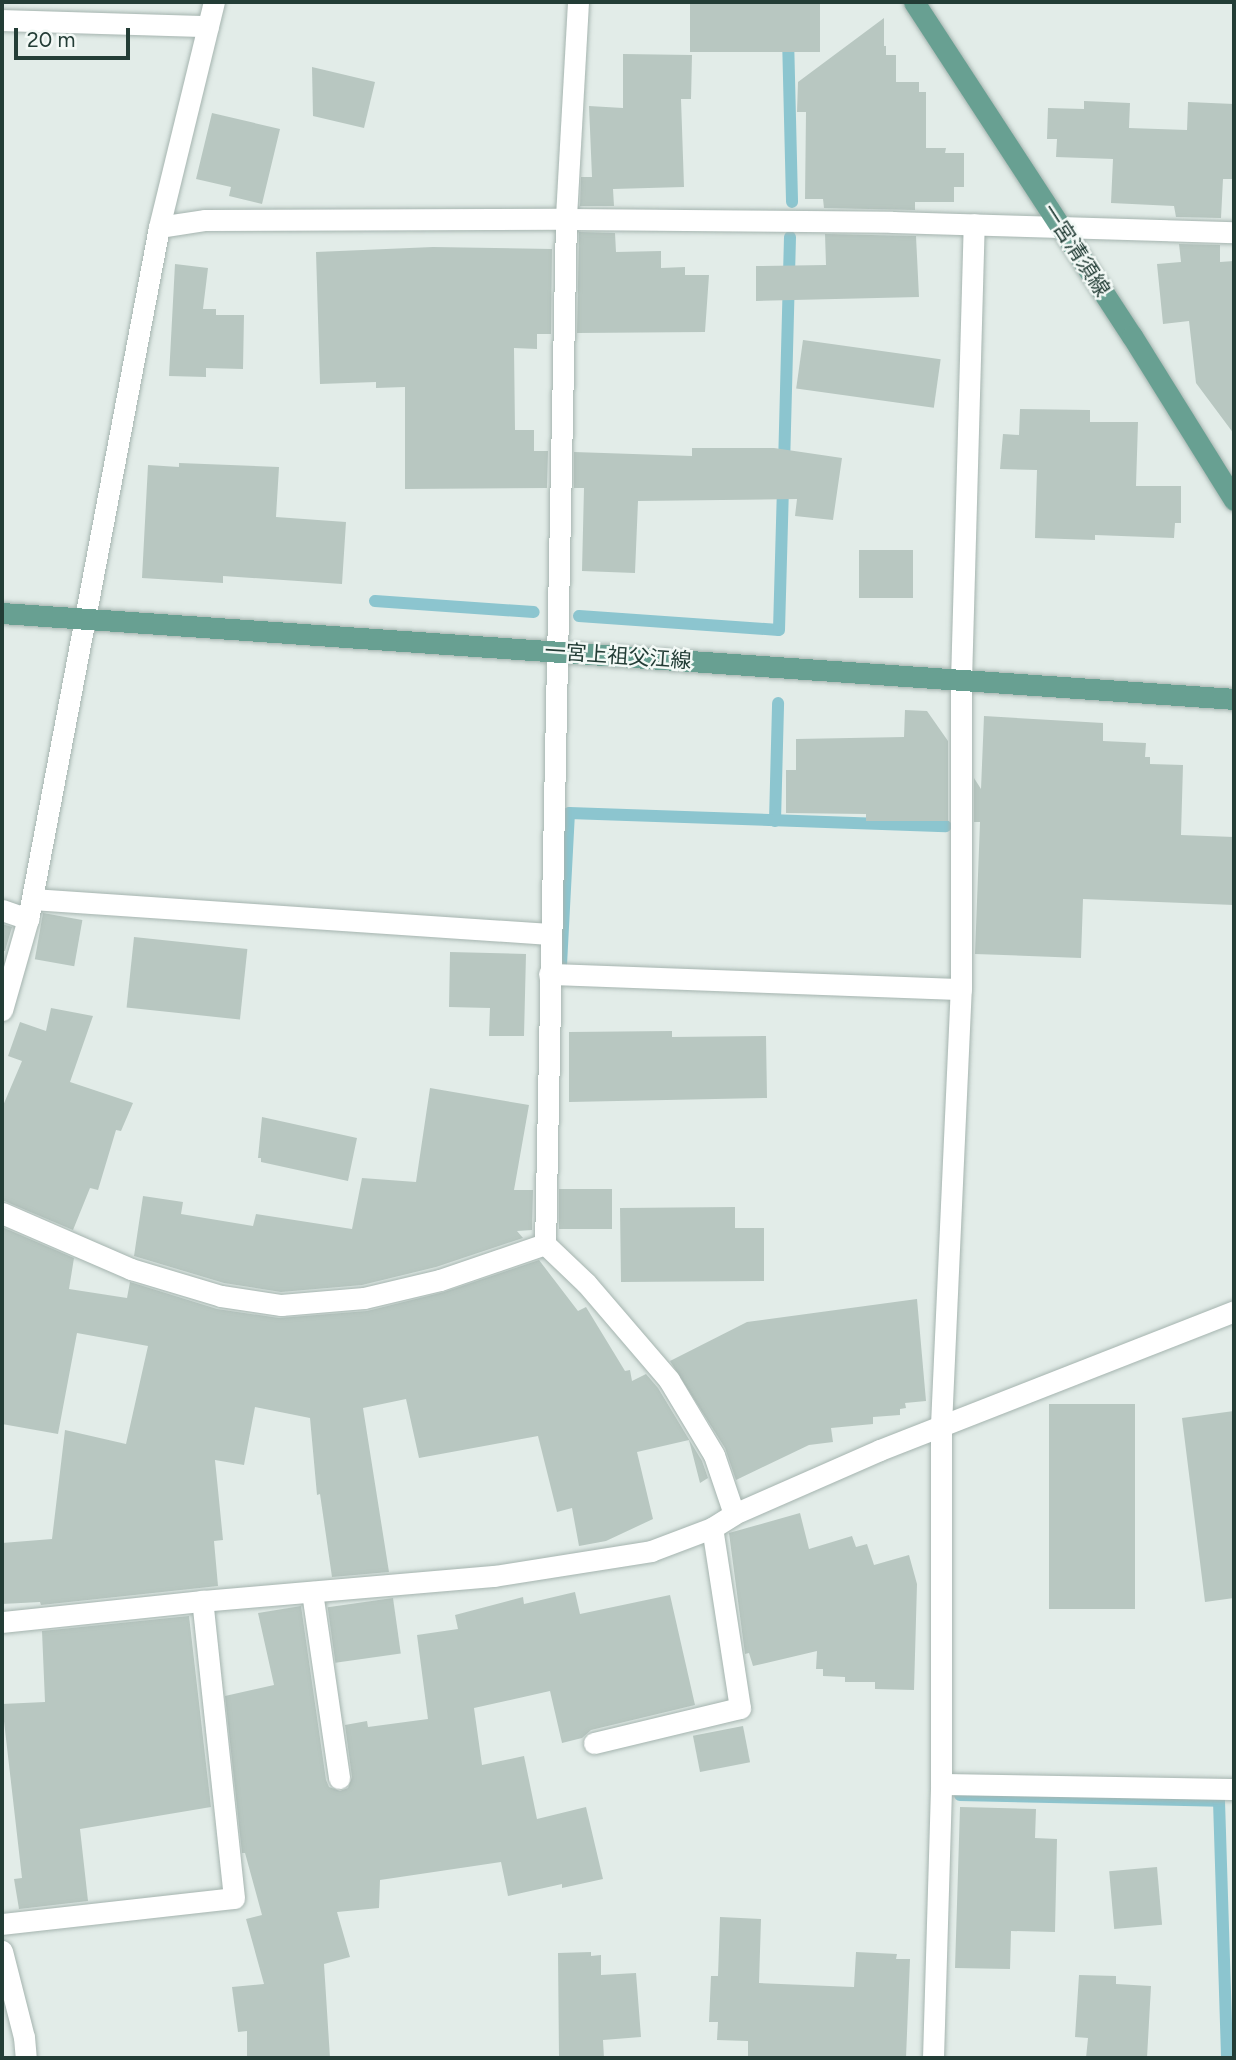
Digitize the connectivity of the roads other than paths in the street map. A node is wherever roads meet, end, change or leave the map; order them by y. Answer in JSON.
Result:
{"nodes":[{"id":1,"x":214,"y":2,"type":"edge"},
{"id":2,"x":578,"y":2,"type":"edge"},
{"id":3,"x":914,"y":2,"type":"edge"},
{"id":4,"x":2,"y":20,"type":"edge"},
{"id":5,"x":208,"y":26,"type":"junction"},
{"id":6,"x":566,"y":219,"type":"junction"},
{"id":7,"x":974,"y":224,"type":"junction"},
{"id":8,"x":159,"y":227,"type":"junction"},
{"id":9,"x":1062,"y":227,"type":"junction"},
{"id":10,"x":1234,"y":232,"type":"edge"},
{"id":11,"x":1234,"y":500,"type":"edge"},
{"id":12,"x":2,"y":613,"type":"edge"},
{"id":13,"x":83,"y":618,"type":"junction"},
{"id":14,"x":558,"y":652,"type":"junction"},
{"id":15,"x":961,"y":681,"type":"junction"},
{"id":16,"x":1234,"y":699,"type":"edge"},
{"id":17,"x":30,"y":909,"type":"junction"},
{"id":18,"x":2,"y":910,"type":"edge"},
{"id":19,"x":550,"y":934,"type":"junction"},
{"id":20,"x":549,"y":974,"type":"junction"},
{"id":21,"x":961,"y":989,"type":"junction"},
{"id":22,"x":2,"y":1010,"type":"edge"},
{"id":23,"x":2,"y":1213,"type":"edge"},
{"id":24,"x":545,"y":1244,"type":"junction"},
{"id":25,"x":1234,"y":1311,"type":"edge"},
{"id":26,"x":941,"y":1425,"type":"junction"},
{"id":27,"x":734,"y":1514,"type":"junction"},
{"id":28,"x":712,"y":1528,"type":"junction"},
{"id":29,"x":312,"y":1592,"type":"junction"},
{"id":30,"x":202,"y":1601,"type":"junction"},
{"id":31,"x":2,"y":1622,"type":"edge"},
{"id":32,"x":594,"y":1743,"type":"dead end"},
{"id":33,"x":339,"y":1777,"type":"dead end"},
{"id":34,"x":941,"y":1784,"type":"junction"},
{"id":35,"x":1234,"y":1790,"type":"edge"},
{"id":36,"x":2,"y":1924,"type":"edge"},
{"id":37,"x":2,"y":1951,"type":"edge"},
{"id":38,"x":26,"y":2058,"type":"edge"},
{"id":39,"x":933,"y":2058,"type":"edge"}],
"edges":[{"from":1,"to":5,"type":"street"},
{"from":2,"to":6,"type":"street"},
{"from":3,"to":9,"type":"main road","name":"一宮清須線"},
{"from":4,"to":5,"type":"street"},
{"from":5,"to":8,"type":"street"},
{"from":6,"to":7,"type":"street"},
{"from":6,"to":8,"type":"street"},
{"from":6,"to":14,"type":"street"},
{"from":7,"to":9,"type":"street"},
{"from":7,"to":15,"type":"street"},
{"from":8,"to":13,"type":"street"},
{"from":9,"to":10,"type":"street"},
{"from":9,"to":11,"type":"main road","name":"一宮清須線"},
{"from":12,"to":13,"type":"main road","name":"一宮上祖父江線"},
{"from":13,"to":14,"type":"main road","name":"一宮上祖父江線"},
{"from":13,"to":17,"type":"street"},
{"from":14,"to":15,"type":"main road","name":"一宮上祖父江線"},
{"from":14,"to":19,"type":"street"},
{"from":15,"to":16,"type":"main road","name":"一宮上祖父江線"},
{"from":15,"to":21,"type":"street"},
{"from":17,"to":18,"type":"street"},
{"from":17,"to":19,"type":"street"},
{"from":17,"to":22,"type":"street"},
{"from":19,"to":20,"type":"street"},
{"from":20,"to":21,"type":"street"},
{"from":20,"to":24,"type":"street"},
{"from":21,"to":26,"type":"street"},
{"from":23,"to":24,"type":"street"},
{"from":24,"to":27,"type":"street"},
{"from":25,"to":26,"type":"street"},
{"from":26,"to":27,"type":"street"},
{"from":26,"to":34,"type":"street"},
{"from":27,"to":28,"type":"street"},
{"from":28,"to":29,"type":"street"},
{"from":28,"to":32,"type":"street"},
{"from":29,"to":30,"type":"street"},
{"from":29,"to":33,"type":"street"},
{"from":30,"to":31,"type":"street"},
{"from":30,"to":36,"type":"street"},
{"from":34,"to":35,"type":"street"},
{"from":34,"to":39,"type":"street"},
{"from":37,"to":38,"type":"street"}]}
